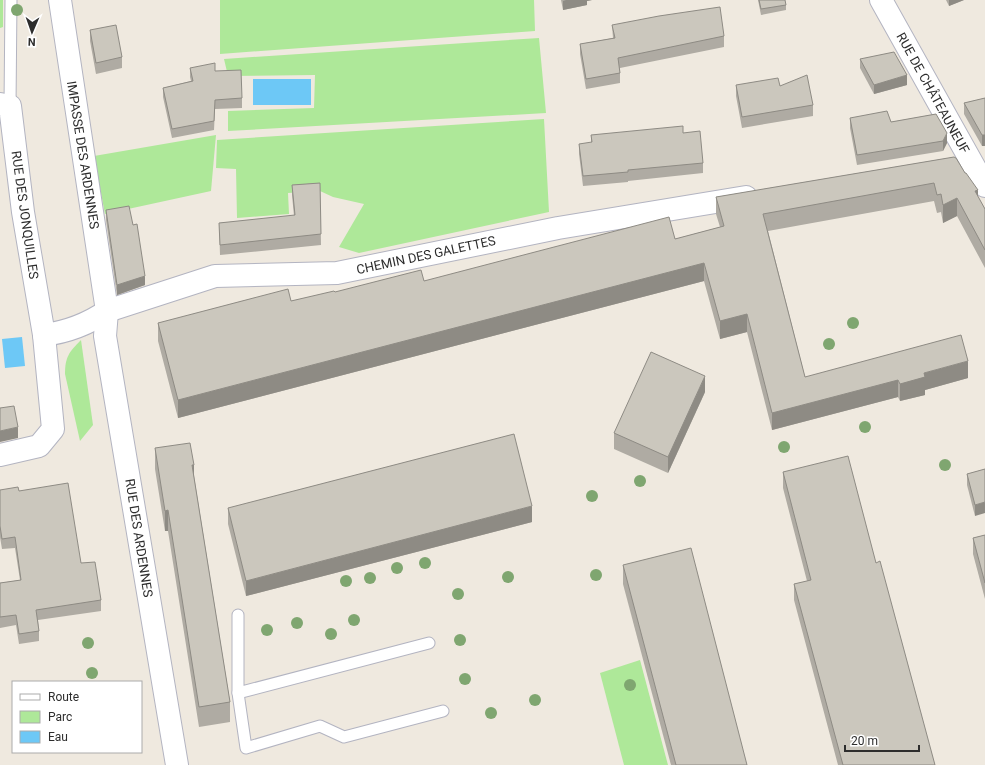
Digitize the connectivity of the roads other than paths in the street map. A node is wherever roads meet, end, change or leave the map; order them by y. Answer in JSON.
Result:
{"nodes":[{"id":1,"x":11,"y":0,"type":"edge"},
{"id":2,"x":60,"y":0,"type":"edge"},
{"id":3,"x":881,"y":0,"type":"edge"},
{"id":4,"x":5,"y":105,"type":"edge"},
{"id":5,"x":985,"y":186,"type":"edge"},
{"id":6,"x":763,"y":194,"type":"edge"},
{"id":7,"x":107,"y":311,"type":"junction"},
{"id":8,"x":44,"y":335,"type":"junction"},
{"id":9,"x":0,"y":455,"type":"edge"},
{"id":10,"x":238,"y":615,"type":"dead end"},
{"id":11,"x":429,"y":644,"type":"dead end"},
{"id":12,"x":238,"y":693,"type":"junction"},
{"id":13,"x":443,"y":711,"type":"dead end"},
{"id":14,"x":177,"y":765,"type":"edge"}],
"edges":[{"from":1,"to":4,"type":"lane"},
{"from":2,"to":7,"type":"street","name":"IMPASSE DES ARDENNES"},
{"from":3,"to":5,"type":"street","name":"RUE DE CHÂTEAUNEUF"},
{"from":4,"to":8,"type":"street","name":"RUE DES JONQUILLES"},
{"from":6,"to":7,"type":"street","name":"CHEMIN DES GALETTES"},
{"from":7,"to":8,"type":"street","name":"CHEMIN DES GALETTES"},
{"from":7,"to":14,"type":"street","name":"RUE DES ARDENNES"},
{"from":8,"to":9,"type":"street"},
{"from":10,"to":12,"type":"lane"},
{"from":11,"to":12,"type":"lane"},
{"from":12,"to":13,"type":"lane"}]}
